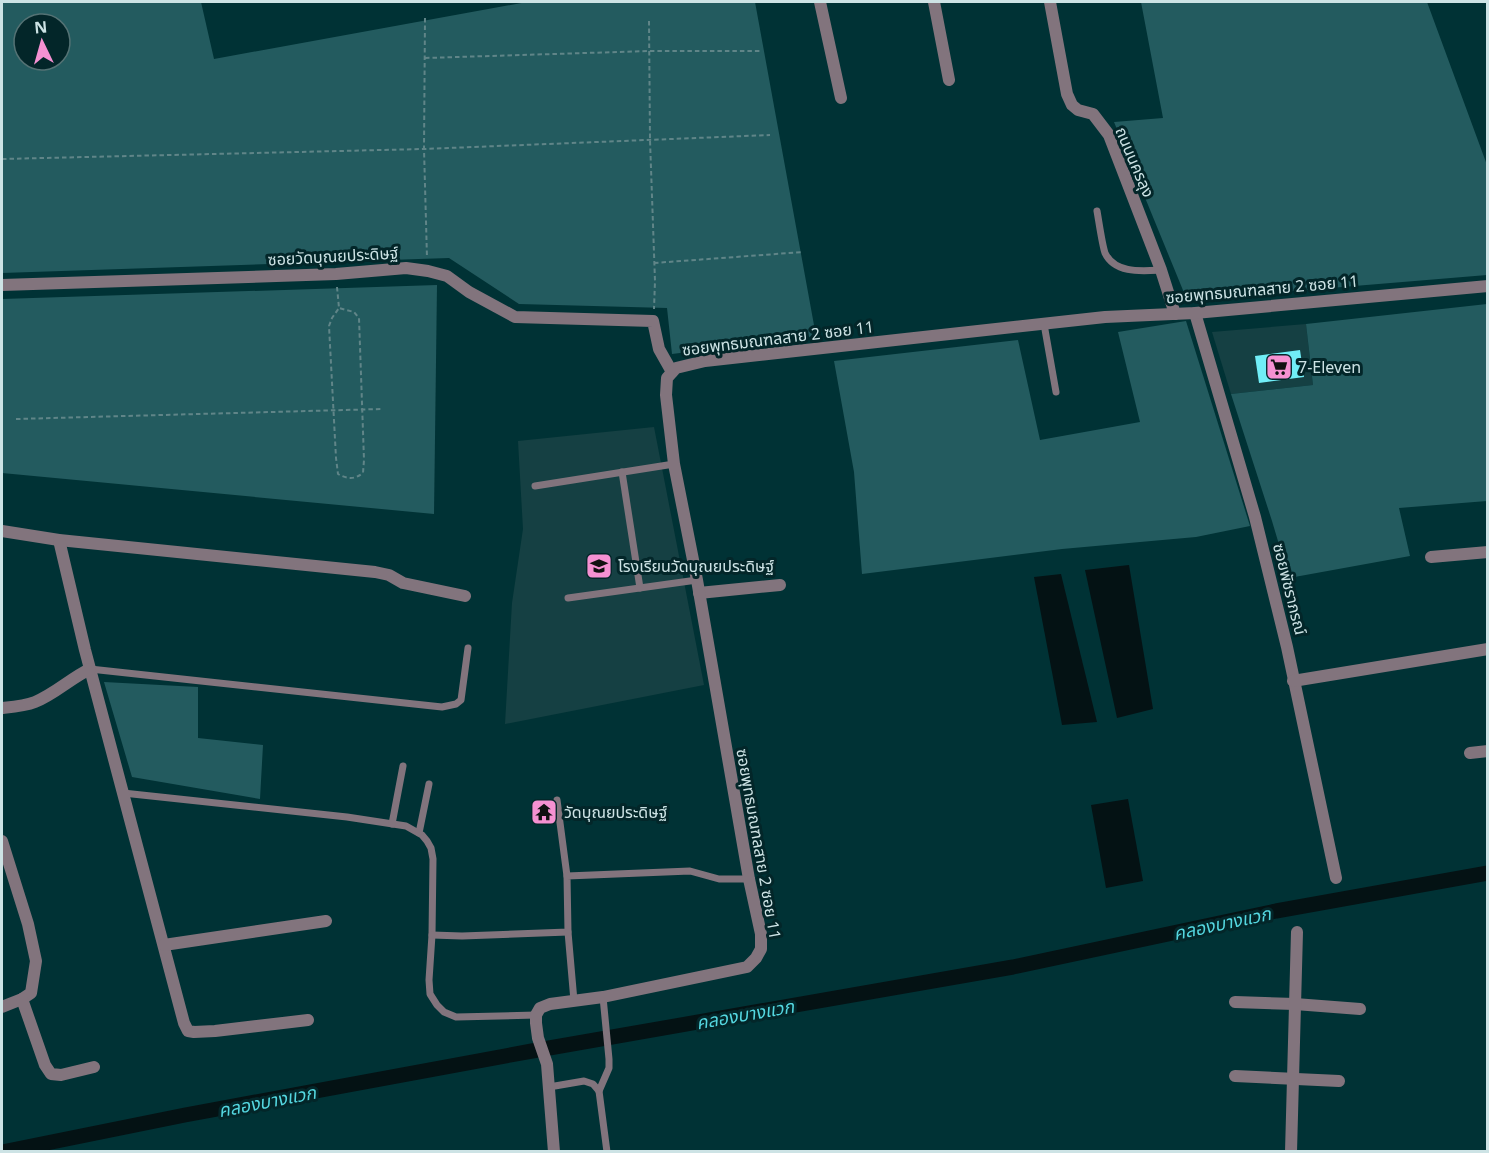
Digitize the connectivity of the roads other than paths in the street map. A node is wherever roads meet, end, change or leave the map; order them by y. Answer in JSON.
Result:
{"nodes":[{"id":1,"x":820,"y":2,"type":"edge"},
{"id":2,"x":934,"y":2,"type":"edge"},
{"id":3,"x":1050,"y":2,"type":"edge"},
{"id":4,"x":949,"y":80,"type":"dead end"},
{"id":5,"x":841,"y":98,"type":"dead end"},
{"id":6,"x":1097,"y":211,"type":"dead end"},
{"id":7,"x":1161,"y":270,"type":"junction"},
{"id":8,"x":2,"y":285,"type":"edge"},
{"id":9,"x":1488,"y":286,"type":"edge"},
{"id":10,"x":1196,"y":313,"type":"junction"},
{"id":11,"x":1174,"y":314,"type":"junction"},
{"id":12,"x":1044,"y":324,"type":"junction"},
{"id":13,"x":672,"y":372,"type":"junction"},
{"id":14,"x":1056,"y":392,"type":"dead end"},
{"id":15,"x":674,"y":464,"type":"junction"},
{"id":16,"x":622,"y":472,"type":"junction"},
{"id":17,"x":535,"y":486,"type":"dead end"},
{"id":18,"x":2,"y":531,"type":"edge"},
{"id":19,"x":59,"y":540,"type":"junction"},
{"id":20,"x":1488,"y":552,"type":"edge"},
{"id":21,"x":1431,"y":557,"type":"dead end"},
{"id":22,"x":697,"y":580,"type":"junction"},
{"id":23,"x":780,"y":585,"type":"dead end"},
{"id":24,"x":640,"y":588,"type":"junction"},
{"id":25,"x":699,"y":594,"type":"junction"},
{"id":26,"x":465,"y":596,"type":"dead end"},
{"id":27,"x":568,"y":598,"type":"dead end"},
{"id":28,"x":468,"y":648,"type":"dead end"},
{"id":29,"x":1488,"y":649,"type":"edge"},
{"id":30,"x":90,"y":669,"type":"junction"},
{"id":31,"x":1293,"y":681,"type":"junction"},
{"id":32,"x":2,"y":708,"type":"edge"},
{"id":33,"x":1488,"y":751,"type":"edge"},
{"id":34,"x":1470,"y":753,"type":"dead end"},
{"id":35,"x":402,"y":766,"type":"dead end"},
{"id":36,"x":429,"y":784,"type":"dead end"},
{"id":37,"x":123,"y":793,"type":"junction"},
{"id":38,"x":557,"y":800,"type":"dead end"},
{"id":39,"x":392,"y":825,"type":"junction"},
{"id":40,"x":419,"y":833,"type":"junction"},
{"id":41,"x":2,"y":841,"type":"edge"},
{"id":42,"x":567,"y":876,"type":"junction"},
{"id":43,"x":1336,"y":878,"type":"dead end"},
{"id":44,"x":749,"y":879,"type":"junction"},
{"id":45,"x":326,"y":921,"type":"dead end"},
{"id":46,"x":568,"y":932,"type":"junction"},
{"id":47,"x":1297,"y":932,"type":"dead end"},
{"id":48,"x":432,"y":935,"type":"junction"},
{"id":49,"x":164,"y":945,"type":"junction"},
{"id":50,"x":603,"y":997,"type":"junction"},
{"id":51,"x":22,"y":999,"type":"junction"},
{"id":52,"x":574,"y":1001,"type":"junction"},
{"id":53,"x":1235,"y":1002,"type":"dead end"},
{"id":54,"x":1295,"y":1004,"type":"junction"},
{"id":55,"x":2,"y":1007,"type":"edge"},
{"id":56,"x":1360,"y":1009,"type":"dead end"},
{"id":57,"x":536,"y":1015,"type":"junction"},
{"id":58,"x":308,"y":1020,"type":"dead end"},
{"id":59,"x":94,"y":1067,"type":"dead end"},
{"id":60,"x":1235,"y":1076,"type":"dead end"},
{"id":61,"x":1293,"y":1080,"type":"junction"},
{"id":62,"x":1339,"y":1082,"type":"dead end"},
{"id":63,"x":549,"y":1087,"type":"junction"},
{"id":64,"x":599,"y":1091,"type":"junction"},
{"id":65,"x":554,"y":1152,"type":"edge"},
{"id":66,"x":607,"y":1152,"type":"edge"},
{"id":67,"x":1291,"y":1152,"type":"edge"}],
"edges":[{"from":1,"to":5,"type":"street"},
{"from":2,"to":4,"type":"street"},
{"from":3,"to":7,"type":"street","name":"ถนนนครลุง"},
{"from":6,"to":7,"type":"lane"},
{"from":7,"to":11,"type":"street","name":"ถนนนครลุง"},
{"from":8,"to":13,"type":"street","name":"ซอยวัดบุณยประดิษฐ์"},
{"from":9,"to":10,"type":"street","name":"ซอยพุทธมณฑลสาย 2 ซอย 11"},
{"from":10,"to":11,"type":"street","name":"ซอยพุทธมณฑลสาย 2 ซอย 11"},
{"from":10,"to":31,"type":"street","name":"ซอยพัชราภรณ์"},
{"from":11,"to":12,"type":"street","name":"ซอยพุทธมณฑลสาย 2 ซอย 11"},
{"from":12,"to":13,"type":"street","name":"ซอยพุทธมณฑลสาย 2 ซอย 11"},
{"from":12,"to":14,"type":"lane"},
{"from":13,"to":15,"type":"street","name":"ซอยพุทธมณฑลสาย 2 ซอย 11"},
{"from":15,"to":16,"type":"lane"},
{"from":15,"to":22,"type":"street","name":"ซอยพุทธมณฑลสาย 2 ซอย 11"},
{"from":16,"to":17,"type":"lane"},
{"from":16,"to":24,"type":"lane"},
{"from":18,"to":19,"type":"street"},
{"from":19,"to":26,"type":"street"},
{"from":19,"to":30,"type":"street"},
{"from":20,"to":21,"type":"street"},
{"from":22,"to":24,"type":"lane"},
{"from":22,"to":25,"type":"street","name":"ซอยพุทธมณฑลสาย 2 ซอย 11"},
{"from":23,"to":25,"type":"street"},
{"from":24,"to":27,"type":"lane"},
{"from":25,"to":44,"type":"street","name":"ซอยพุทธมณฑลสาย 2 ซอย 11"},
{"from":28,"to":30,"type":"lane"},
{"from":29,"to":31,"type":"street"},
{"from":30,"to":32,"type":"street"},
{"from":30,"to":37,"type":"street"},
{"from":31,"to":43,"type":"street","name":"ซอยพัชราภรณ์"},
{"from":33,"to":34,"type":"street"},
{"from":35,"to":39,"type":"lane"},
{"from":36,"to":40,"type":"lane"},
{"from":37,"to":39,"type":"lane"},
{"from":37,"to":49,"type":"street"},
{"from":38,"to":42,"type":"lane"},
{"from":39,"to":40,"type":"lane"},
{"from":40,"to":48,"type":"lane"},
{"from":41,"to":51,"type":"street"},
{"from":42,"to":44,"type":"lane"},
{"from":42,"to":46,"type":"lane"},
{"from":44,"to":50,"type":"street","name":"ซอยพุทธมณฑลสาย 2 ซอย 11"},
{"from":45,"to":49,"type":"street"},
{"from":46,"to":48,"type":"lane"},
{"from":46,"to":52,"type":"lane"},
{"from":47,"to":54,"type":"street"},
{"from":48,"to":57,"type":"lane"},
{"from":49,"to":58,"type":"street"},
{"from":50,"to":52,"type":"street","name":"ซอยพุทธมณฑลสาย 2 ซอย 11"},
{"from":50,"to":64,"type":"lane"},
{"from":51,"to":55,"type":"street"},
{"from":51,"to":59,"type":"street"},
{"from":52,"to":57,"type":"street","name":"ซอยพุทธมณฑลสาย 2 ซอย 11"},
{"from":53,"to":54,"type":"street"},
{"from":54,"to":56,"type":"street"},
{"from":54,"to":61,"type":"street"},
{"from":57,"to":63,"type":"street"},
{"from":60,"to":61,"type":"street"},
{"from":61,"to":62,"type":"street"},
{"from":61,"to":67,"type":"street"},
{"from":63,"to":64,"type":"lane"},
{"from":63,"to":65,"type":"street"},
{"from":64,"to":66,"type":"lane"}]}
